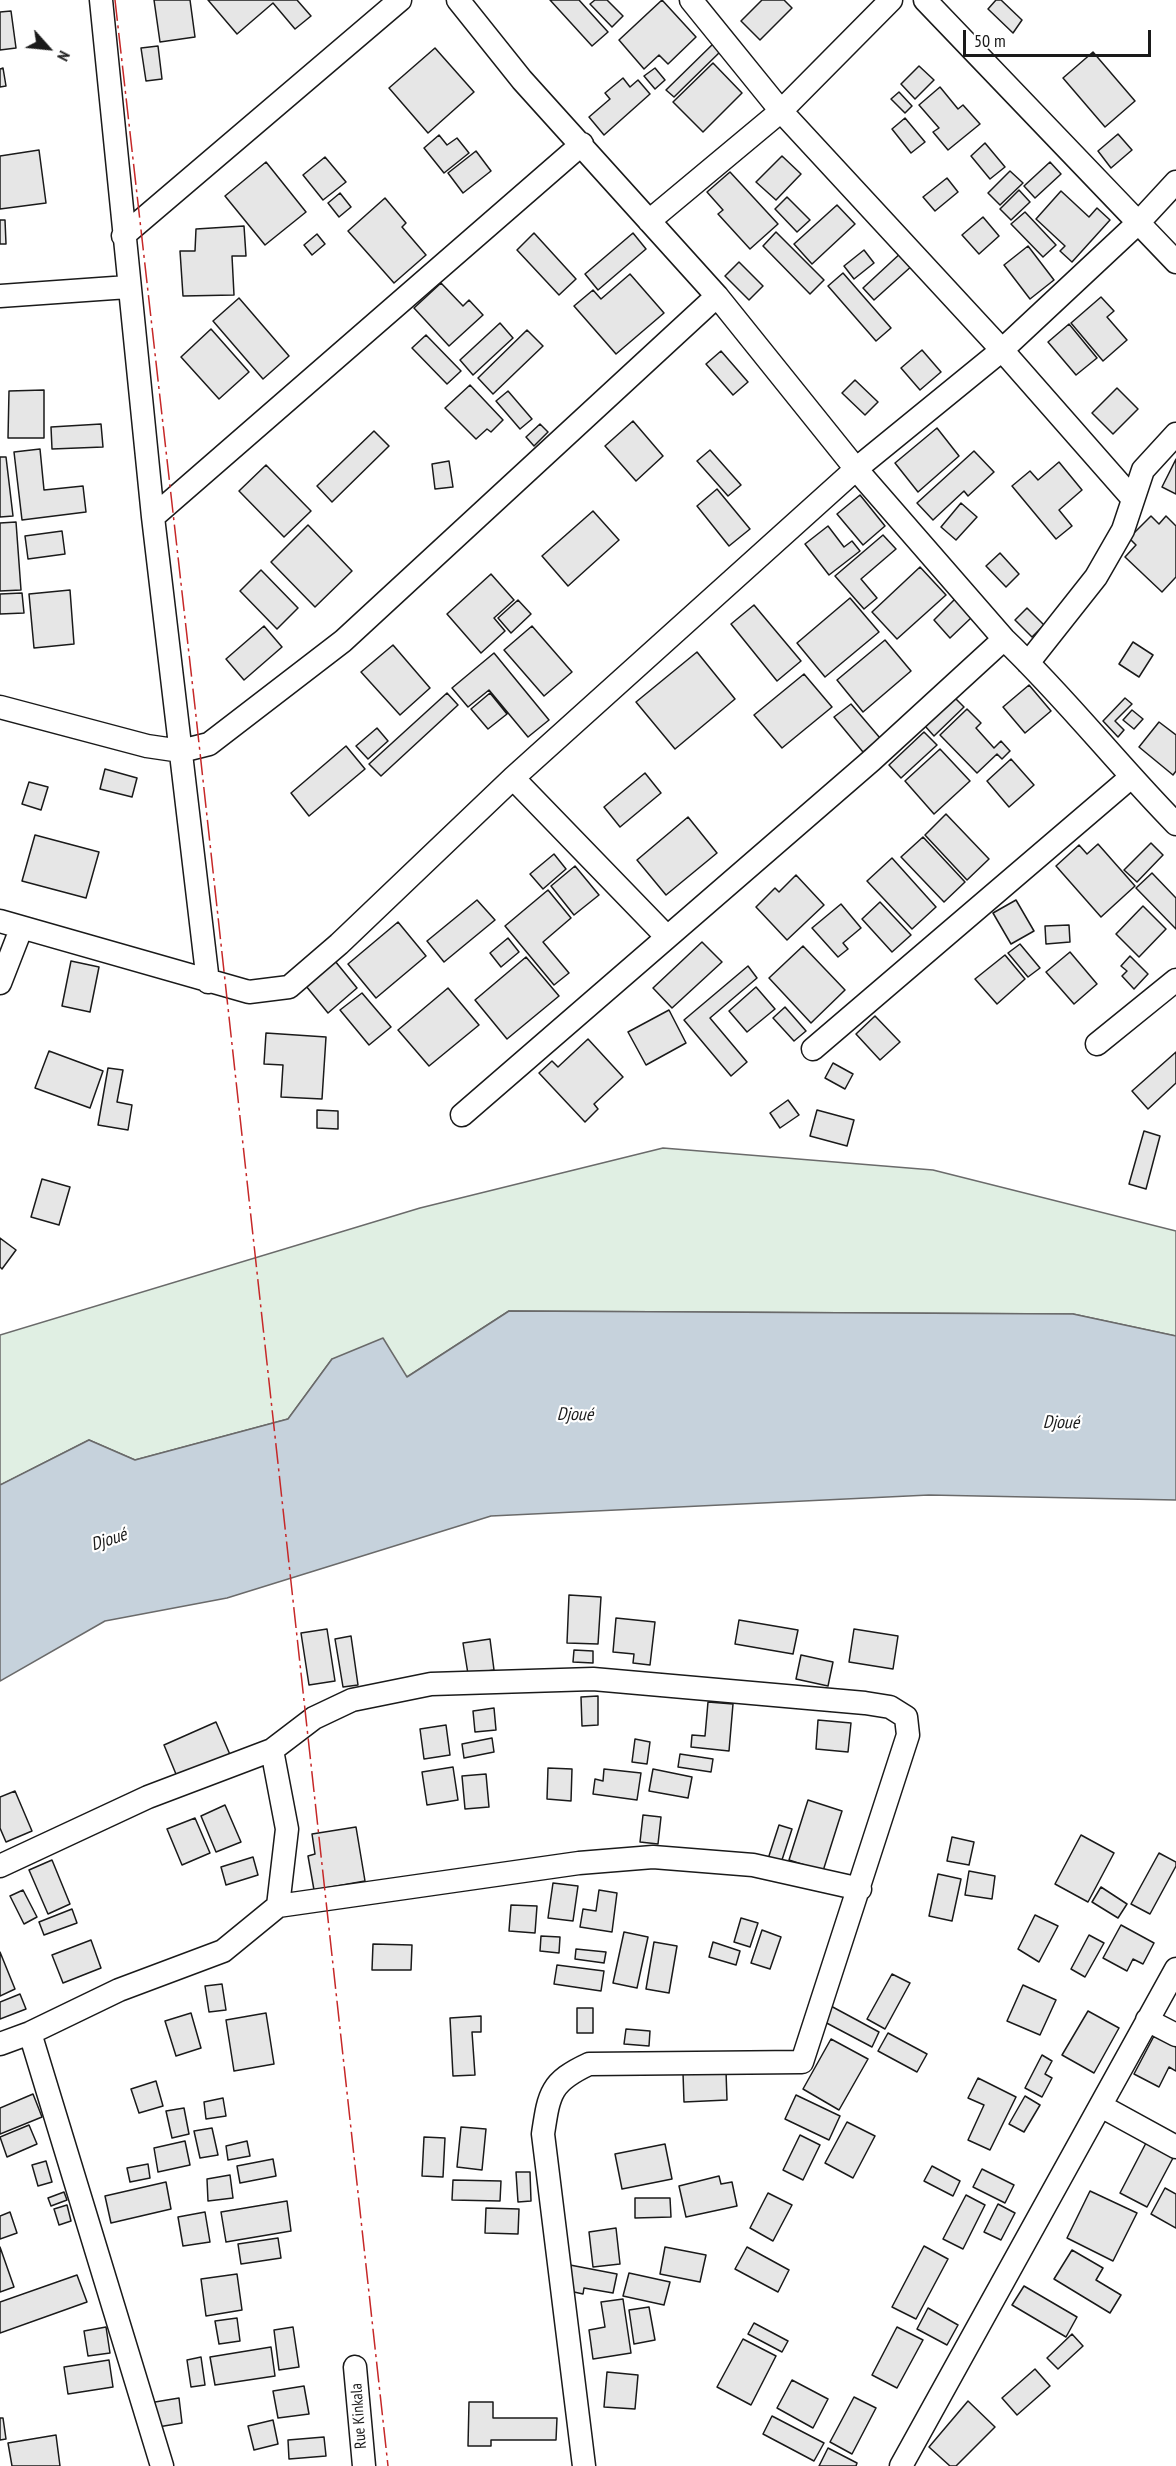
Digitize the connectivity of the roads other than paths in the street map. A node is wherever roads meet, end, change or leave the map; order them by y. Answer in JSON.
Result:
{"nodes":[{"id":1,"x":101,"y":0,"type":"edge"},
{"id":2,"x":400,"y":0,"type":"edge"},
{"id":3,"x":458,"y":0,"type":"edge"},
{"id":4,"x":691,"y":0,"type":"edge"},
{"id":5,"x":891,"y":0,"type":"edge"},
{"id":6,"x":925,"y":0,"type":"edge"},
{"id":7,"x":781,"y":111,"type":"junction"},
{"id":8,"x":582,"y":144,"type":"junction"},
{"id":9,"x":1176,"y":182,"type":"edge"},
{"id":10,"x":649,"y":221,"type":"junction"},
{"id":11,"x":1139,"y":222,"type":"junction"},
{"id":12,"x":123,"y":236,"type":"junction"},
{"id":13,"x":1176,"y":262,"type":"edge"},
{"id":14,"x":128,"y":287,"type":"junction"},
{"id":15,"x":0,"y":296,"type":"edge"},
{"id":16,"x":717,"y":296,"type":"junction"},
{"id":17,"x":1002,"y":350,"type":"junction"},
{"id":18,"x":1176,"y":434,"type":"edge"},
{"id":19,"x":856,"y":469,"type":"junction"},
{"id":20,"x":1133,"y":499,"type":"junction"},
{"id":21,"x":153,"y":517,"type":"junction"},
{"id":22,"x":1004,"y":639,"type":"junction"},
{"id":23,"x":1028,"y":663,"type":"junction"},
{"id":24,"x":0,"y":707,"type":"edge"},
{"id":25,"x":180,"y":751,"type":"junction"},
{"id":26,"x":513,"y":778,"type":"junction"},
{"id":27,"x":1130,"y":778,"type":"junction"},
{"id":28,"x":1176,"y":824,"type":"edge"},
{"id":29,"x":10,"y":925,"type":"edge"},
{"id":30,"x":667,"y":937,"type":"junction"},
{"id":31,"x":1176,"y":980,"type":"edge"},
{"id":32,"x":208,"y":982,"type":"junction"},
{"id":33,"x":0,"y":983,"type":"edge"},
{"id":34,"x":1097,"y":1044,"type":"dead end"},
{"id":35,"x":813,"y":1049,"type":"dead end"},
{"id":36,"x":462,"y":1115,"type":"dead end"},
{"id":37,"x":272,"y":1750,"type":"junction"},
{"id":38,"x":0,"y":1866,"type":"edge"},
{"id":39,"x":860,"y":1888,"type":"junction"},
{"id":40,"x":278,"y":1906,"type":"junction"},
{"id":41,"x":1176,"y":1969,"type":"edge"},
{"id":42,"x":1147,"y":2020,"type":"junction"},
{"id":43,"x":30,"y":2033,"type":"junction"},
{"id":44,"x":1176,"y":2035,"type":"edge"},
{"id":45,"x":0,"y":2044,"type":"edge"},
{"id":46,"x":1101,"y":2106,"type":"junction"},
{"id":47,"x":1176,"y":2147,"type":"edge"},
{"id":48,"x":355,"y":2367,"type":"dead end"},
{"id":49,"x":162,"y":2466,"type":"edge"},
{"id":50,"x":363,"y":2466,"type":"edge"},
{"id":51,"x":584,"y":2466,"type":"edge"},
{"id":52,"x":901,"y":2466,"type":"edge"}],
"edges":[{"from":1,"to":12,"type":"street"},
{"from":2,"to":12,"type":"street"},
{"from":3,"to":8,"type":"street"},
{"from":4,"to":7,"type":"street"},
{"from":5,"to":7,"type":"street"},
{"from":6,"to":11,"type":"street"},
{"from":7,"to":10,"type":"street"},
{"from":7,"to":17,"type":"street"},
{"from":8,"to":10,"type":"street"},
{"from":8,"to":21,"type":"street"},
{"from":9,"to":11,"type":"street"},
{"from":10,"to":16,"type":"street"},
{"from":11,"to":13,"type":"street"},
{"from":11,"to":17,"type":"street"},
{"from":12,"to":14,"type":"street"},
{"from":14,"to":15,"type":"street"},
{"from":14,"to":21,"type":"street"},
{"from":16,"to":19,"type":"street"},
{"from":16,"to":25,"type":"street"},
{"from":17,"to":19,"type":"street"},
{"from":17,"to":20,"type":"street"},
{"from":18,"to":20,"type":"street"},
{"from":19,"to":22,"type":"street"},
{"from":19,"to":26,"type":"street"},
{"from":20,"to":23,"type":"street"},
{"from":21,"to":25,"type":"street"},
{"from":22,"to":23,"type":"street"},
{"from":22,"to":30,"type":"street"},
{"from":23,"to":27,"type":"street"},
{"from":24,"to":25,"type":"street"},
{"from":25,"to":32,"type":"street"},
{"from":26,"to":30,"type":"street"},
{"from":26,"to":32,"type":"street"},
{"from":27,"to":28,"type":"street"},
{"from":27,"to":35,"type":"street"},
{"from":29,"to":32,"type":"street"},
{"from":29,"to":33,"type":"street"},
{"from":30,"to":36,"type":"street"},
{"from":31,"to":34,"type":"street"},
{"from":37,"to":38,"type":"street"},
{"from":37,"to":39,"type":"street"},
{"from":37,"to":40,"type":"street"},
{"from":39,"to":40,"type":"street"},
{"from":39,"to":51,"type":"street"},
{"from":40,"to":43,"type":"street"},
{"from":41,"to":42,"type":"street"},
{"from":42,"to":44,"type":"street"},
{"from":42,"to":46,"type":"street"},
{"from":43,"to":45,"type":"street"},
{"from":43,"to":49,"type":"street"},
{"from":46,"to":47,"type":"street"},
{"from":46,"to":52,"type":"street"},
{"from":48,"to":50,"type":"street","name":"Rue Kinkala"}]}
